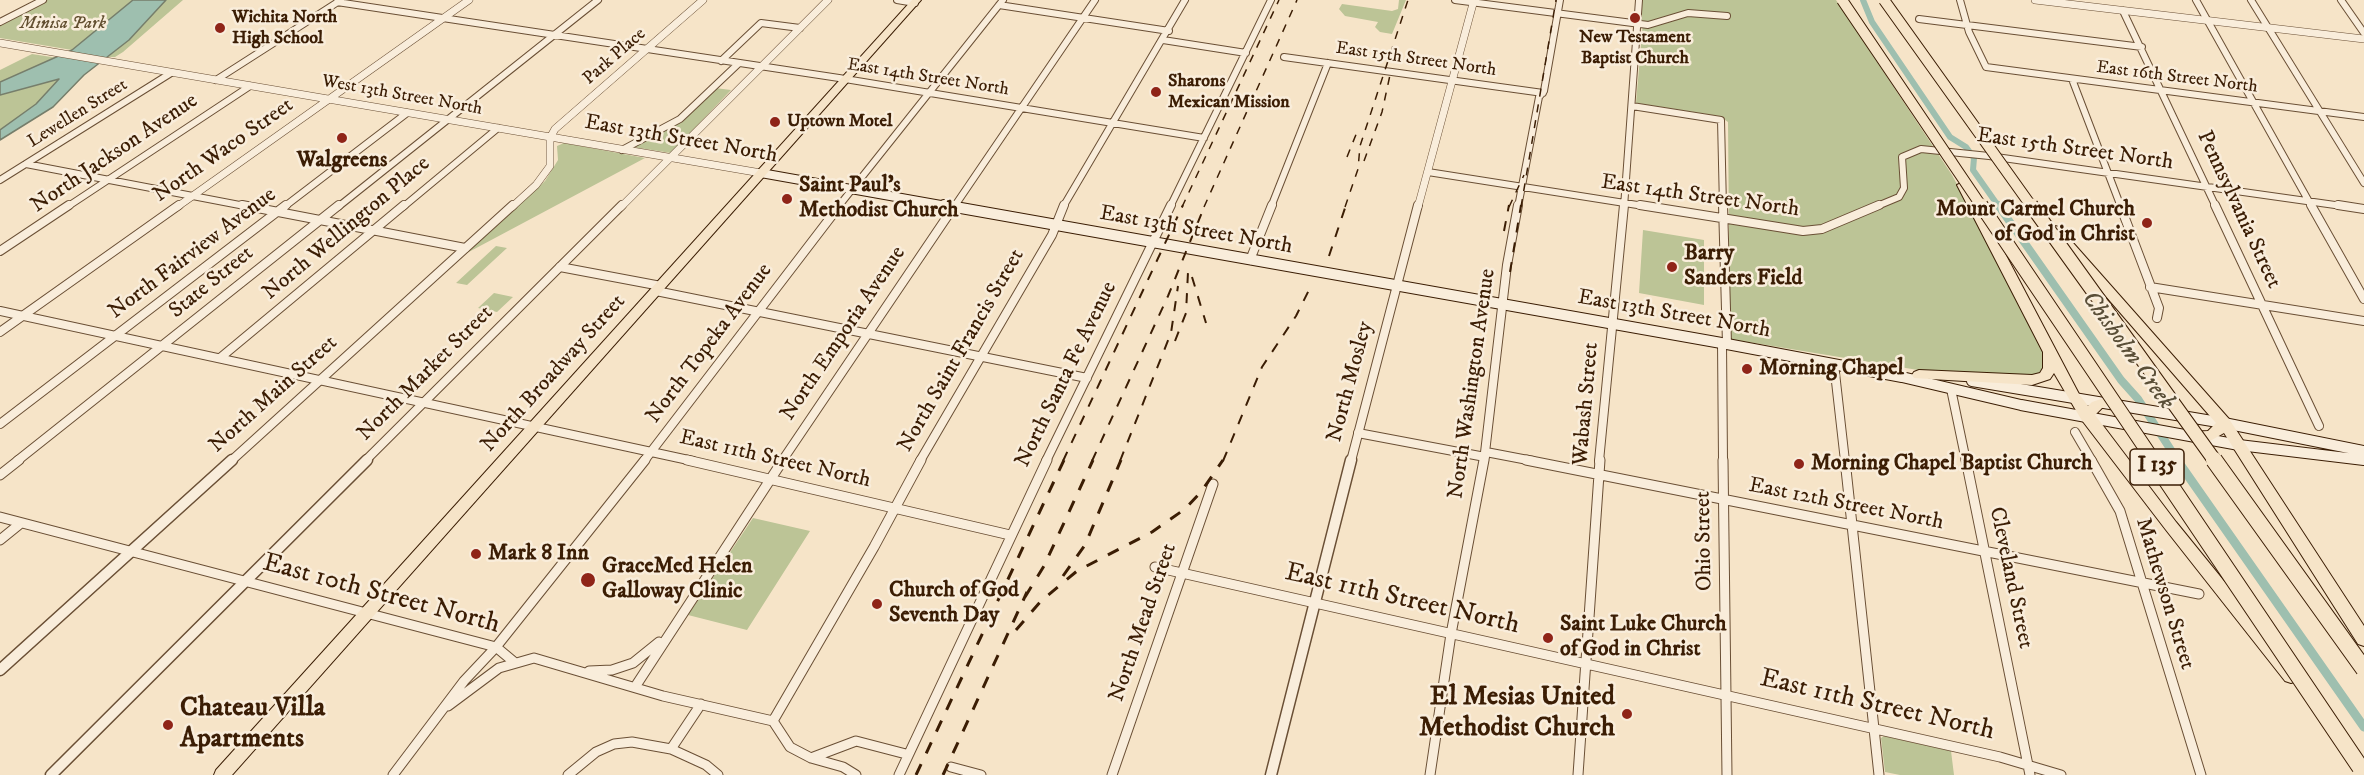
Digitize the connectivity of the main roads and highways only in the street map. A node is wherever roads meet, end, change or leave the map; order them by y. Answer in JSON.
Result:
{"nodes":[{"id":1,"x":1842,"y":0,"type":"edge"},
{"id":2,"x":1884,"y":0,"type":"edge"},
{"id":3,"x":916,"y":1,"type":"edge"},
{"id":4,"x":1954,"y":167,"type":"junction"},
{"id":5,"x":761,"y":173,"type":"junction"},
{"id":6,"x":2023,"y":194,"type":"junction"},
{"id":7,"x":2050,"y":349,"type":"junction"},
{"id":8,"x":1834,"y":364,"type":"junction"},
{"id":9,"x":1919,"y":375,"type":"junction"},
{"id":10,"x":2073,"y":396,"type":"junction"},
{"id":11,"x":2107,"y":402,"type":"junction"},
{"id":12,"x":2086,"y":416,"type":"junction"},
{"id":13,"x":2224,"y":423,"type":"junction"},
{"id":14,"x":2194,"y":436,"type":"junction"},
{"id":15,"x":2238,"y":445,"type":"junction"},
{"id":16,"x":2364,"y":451,"type":"edge"},
{"id":17,"x":2364,"y":460,"type":"edge"},
{"id":18,"x":2364,"y":639,"type":"edge"},
{"id":19,"x":2364,"y":669,"type":"edge"},
{"id":20,"x":2362,"y":770,"type":"edge"},
{"id":21,"x":222,"y":775,"type":"edge"}],
"edges":[{"from":1,"to":4,"type":"highway","number":"I 135","bridge":true},
{"from":2,"to":6,"type":"highway","number":"I 135","bridge":true},
{"from":3,"to":5,"type":"main road","name":"North Broadway Street"},
{"from":4,"to":7,"type":"highway","bridge":true},
{"from":4,"to":20,"type":"highway","number":"I 135","bridge":true},
{"from":5,"to":8,"type":"main road","name":"East 13th Street North"},
{"from":5,"to":21,"type":"main road","name":"North Broadway Street"},
{"from":6,"to":13,"type":"highway","bridge":true},
{"from":6,"to":19,"type":"highway","number":"I 135","bridge":true},
{"from":7,"to":9,"type":"highway"},
{"from":7,"to":10,"type":"highway"},
{"from":8,"to":9,"type":"main road","name":"East 13th Street North"},
{"from":8,"to":12,"type":"main road","name":"East 13th Street North"},
{"from":9,"to":10,"type":"main road","name":"East 13th Street North"},
{"from":10,"to":11,"type":"main road","name":"East 13th Street North"},
{"from":10,"to":12,"type":"highway"},
{"from":11,"to":12,"type":"highway"},
{"from":11,"to":13,"type":"main road","name":"East 13th Street North"},
{"from":12,"to":14,"type":"main road","name":"East 13th Street North"},
{"from":12,"to":20,"type":"highway","bridge":true},
{"from":13,"to":14,"type":"highway"},
{"from":13,"to":15,"type":"highway"},
{"from":13,"to":16,"type":"main road","name":"East 13th Street North"},
{"from":14,"to":15,"type":"main road","name":"East 13th Street North"},
{"from":15,"to":17,"type":"main road","name":"East 13th Street North"},
{"from":15,"to":18,"type":"highway"}]}
